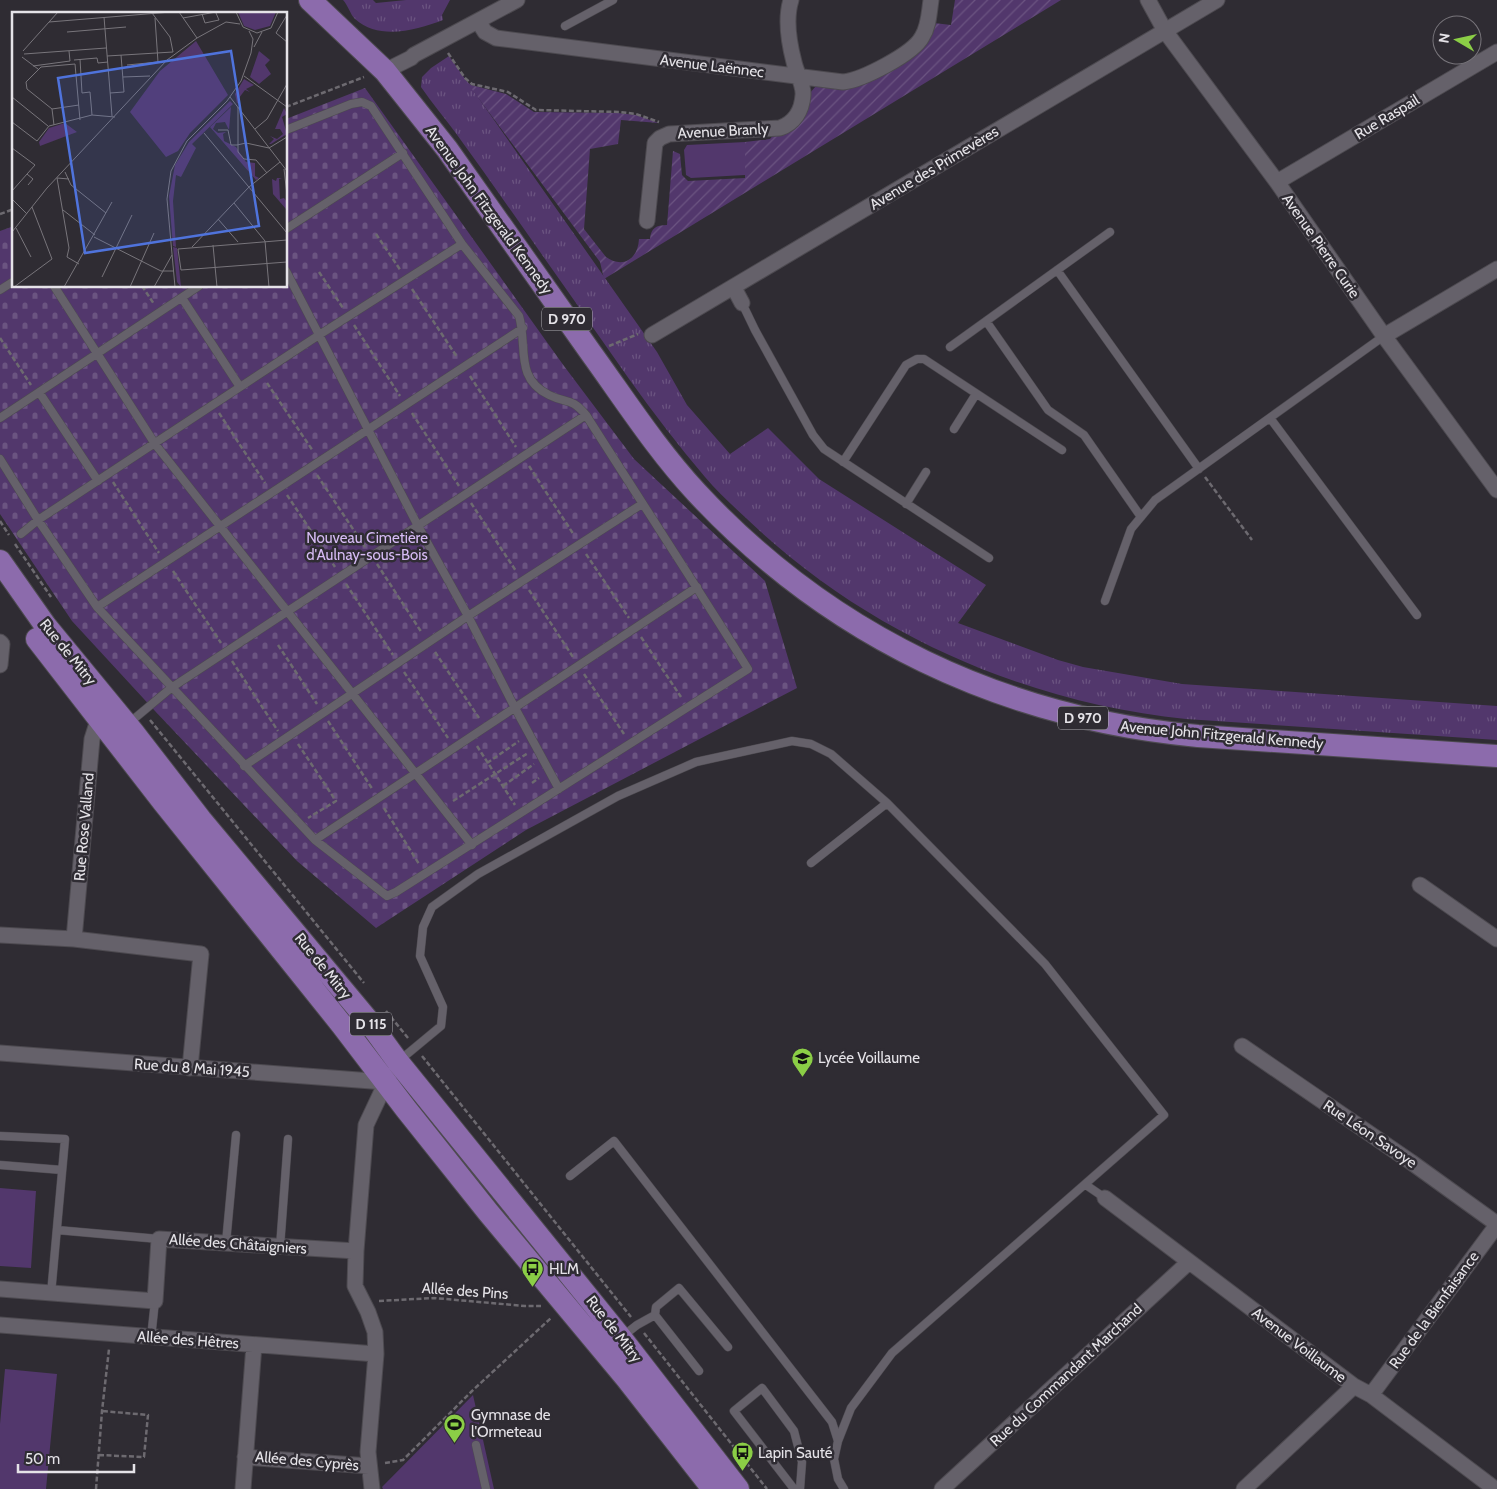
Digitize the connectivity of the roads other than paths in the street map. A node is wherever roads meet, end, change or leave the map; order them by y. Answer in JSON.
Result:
{"nodes":[{"id":1,"x":517,"y":0,"type":"edge"},
{"id":2,"x":613,"y":0,"type":"edge"},
{"id":3,"x":791,"y":0,"type":"edge"},
{"id":4,"x":931,"y":0,"type":"edge"},
{"id":5,"x":1148,"y":0,"type":"edge"},
{"id":6,"x":1217,"y":0,"type":"edge"},
{"id":7,"x":313,"y":4,"type":"edge"},
{"id":8,"x":478,"y":22,"type":"junction"},
{"id":9,"x":565,"y":26,"type":"dead end"},
{"id":10,"x":1166,"y":31,"type":"junction"},
{"id":11,"x":1497,"y":52,"type":"edge"},
{"id":12,"x":385,"y":71,"type":"junction"},
{"id":13,"x":799,"y":77,"type":"junction"},
{"id":14,"x":288,"y":129,"type":"edge"},
{"id":15,"x":403,"y":153,"type":"junction"},
{"id":16,"x":1277,"y":182,"type":"junction"},
{"id":17,"x":647,"y":221,"type":"dead end"},
{"id":18,"x":288,"y":228,"type":"edge"},
{"id":19,"x":1110,"y":232,"type":"dead end"},
{"id":20,"x":462,"y":244,"type":"junction"},
{"id":21,"x":1497,"y":268,"type":"edge"},
{"id":22,"x":1057,"y":270,"type":"junction"},
{"id":23,"x":288,"y":275,"type":"edge"},
{"id":24,"x":12,"y":282,"type":"edge"},
{"id":25,"x":55,"y":288,"type":"edge"},
{"id":26,"x":196,"y":288,"type":"edge"},
{"id":27,"x":734,"y":288,"type":"junction"},
{"id":28,"x":0,"y":290,"type":"edge"},
{"id":29,"x":182,"y":298,"type":"junction"},
{"id":30,"x":742,"y":303,"type":"joint"},
{"id":31,"x":986,"y":321,"type":"junction"},
{"id":32,"x":523,"y":328,"type":"junction"},
{"id":33,"x":320,"y":335,"type":"junction"},
{"id":34,"x":652,"y":335,"type":"road end"},
{"id":35,"x":1384,"y":336,"type":"junction"},
{"id":36,"x":950,"y":347,"type":"dead end"},
{"id":37,"x":97,"y":354,"type":"junction"},
{"id":38,"x":240,"y":387,"type":"junction"},
{"id":39,"x":38,"y":393,"type":"junction"},
{"id":40,"x":976,"y":394,"type":"junction"},
{"id":41,"x":586,"y":415,"type":"junction"},
{"id":42,"x":0,"y":418,"type":"edge"},
{"id":43,"x":1270,"y":418,"type":"junction"},
{"id":44,"x":369,"y":428,"type":"junction"},
{"id":45,"x":954,"y":429,"type":"dead end"},
{"id":46,"x":155,"y":444,"type":"junction"},
{"id":47,"x":1062,"y":450,"type":"dead end"},
{"id":48,"x":0,"y":459,"type":"edge"},
{"id":49,"x":842,"y":462,"type":"junction"},
{"id":50,"x":1199,"y":469,"type":"junction"},
{"id":51,"x":926,"y":472,"type":"dead end"},
{"id":52,"x":98,"y":482,"type":"junction"},
{"id":53,"x":1497,"y":490,"type":"edge"},
{"id":54,"x":642,"y":504,"type":"junction"},
{"id":55,"x":906,"y":504,"type":"junction"},
{"id":56,"x":1141,"y":518,"type":"junction"},
{"id":57,"x":38,"y":520,"type":"junction"},
{"id":58,"x":220,"y":526,"type":"junction"},
{"id":59,"x":418,"y":526,"type":"junction"},
{"id":60,"x":21,"y":534,"type":"dead end"},
{"id":61,"x":989,"y":558,"type":"dead end"},
{"id":62,"x":0,"y":561,"type":"edge"},
{"id":63,"x":0,"y":586,"type":"edge"},
{"id":64,"x":697,"y":587,"type":"junction"},
{"id":65,"x":1105,"y":601,"type":"dead end"},
{"id":66,"x":97,"y":607,"type":"junction"},
{"id":67,"x":287,"y":611,"type":"junction"},
{"id":68,"x":1418,"y":615,"type":"dead end"},
{"id":69,"x":468,"y":616,"type":"junction"},
{"id":70,"x":0,"y":642,"type":"edge"},
{"id":71,"x":0,"y":665,"type":"edge"},
{"id":72,"x":171,"y":688,"type":"junction"},
{"id":73,"x":352,"y":694,"type":"junction"},
{"id":74,"x":515,"y":708,"type":"junction"},
{"id":75,"x":100,"y":717,"type":"junction"},
{"id":76,"x":127,"y":724,"type":"junction"},
{"id":77,"x":1497,"y":756,"type":"edge"},
{"id":78,"x":244,"y":766,"type":"junction"},
{"id":79,"x":414,"y":774,"type":"junction"},
{"id":80,"x":558,"y":788,"type":"junction"},
{"id":81,"x":887,"y":803,"type":"junction"},
{"id":82,"x":315,"y":840,"type":"junction"},
{"id":83,"x":472,"y":845,"type":"junction"},
{"id":84,"x":811,"y":863,"type":"dead end"},
{"id":85,"x":1420,"y":885,"type":"dead end"},
{"id":86,"x":0,"y":935,"type":"edge"},
{"id":87,"x":74,"y":939,"type":"junction"},
{"id":88,"x":1497,"y":939,"type":"edge"},
{"id":89,"x":1242,"y":1046,"type":"dead end"},
{"id":90,"x":0,"y":1053,"type":"edge"},
{"id":91,"x":398,"y":1062,"type":"junction"},
{"id":92,"x":190,"y":1068,"type":"junction"},
{"id":93,"x":385,"y":1082,"type":"junction"},
{"id":94,"x":236,"y":1135,"type":"dead end"},
{"id":95,"x":0,"y":1136,"type":"edge"},
{"id":96,"x":288,"y":1140,"type":"dead end"},
{"id":97,"x":0,"y":1165,"type":"edge"},
{"id":98,"x":62,"y":1170,"type":"junction"},
{"id":99,"x":570,"y":1176,"type":"dead end"},
{"id":100,"x":1086,"y":1185,"type":"junction"},
{"id":101,"x":1105,"y":1198,"type":"joint"},
{"id":102,"x":1497,"y":1224,"type":"edge"},
{"id":103,"x":56,"y":1230,"type":"junction"},
{"id":104,"x":159,"y":1238,"type":"junction"},
{"id":105,"x":226,"y":1243,"type":"junction"},
{"id":106,"x":280,"y":1247,"type":"junction"},
{"id":107,"x":356,"y":1250,"type":"junction"},
{"id":108,"x":1189,"y":1262,"type":"junction"},
{"id":109,"x":0,"y":1290,"type":"edge"},
{"id":110,"x":50,"y":1294,"type":"junction"},
{"id":111,"x":155,"y":1301,"type":"junction"},
{"id":112,"x":654,"y":1315,"type":"junction"},
{"id":113,"x":0,"y":1325,"type":"edge"},
{"id":114,"x":151,"y":1338,"type":"junction"},
{"id":115,"x":621,"y":1338,"type":"junction"},
{"id":116,"x":254,"y":1345,"type":"junction"},
{"id":117,"x":728,"y":1347,"type":"dead end"},
{"id":118,"x":376,"y":1354,"type":"junction"},
{"id":119,"x":699,"y":1371,"type":"dead end"},
{"id":120,"x":1354,"y":1386,"type":"junction"},
{"id":121,"x":1371,"y":1395,"type":"junction"},
{"id":122,"x":838,"y":1441,"type":"junction"},
{"id":123,"x":476,"y":1445,"type":"dead end"},
{"id":124,"x":245,"y":1457,"type":"junction"},
{"id":125,"x":369,"y":1466,"type":"junction"},
{"id":126,"x":243,"y":1489,"type":"edge"},
{"id":127,"x":372,"y":1489,"type":"edge"},
{"id":128,"x":486,"y":1489,"type":"edge"},
{"id":129,"x":713,"y":1489,"type":"edge"},
{"id":130,"x":738,"y":1489,"type":"edge"},
{"id":131,"x":794,"y":1489,"type":"edge"},
{"id":132,"x":800,"y":1489,"type":"edge"},
{"id":133,"x":844,"y":1489,"type":"edge"},
{"id":134,"x":942,"y":1489,"type":"edge"},
{"id":135,"x":1244,"y":1489,"type":"edge"},
{"id":136,"x":1495,"y":1489,"type":"edge"}],
"edges":[{"from":1,"to":8,"type":"street"},
{"from":2,"to":9,"type":"lane"},
{"from":3,"to":13,"type":"street"},
{"from":4,"to":13,"type":"street","name":"Avenue Laënnec"},
{"from":5,"to":10,"type":"street","name":"Avenue Pierre Curie"},
{"from":6,"to":10,"type":"street","name":"Avenue des Primevères"},
{"from":7,"to":12,"type":"main road","name":"Avenue John Fitzgerald Kennedy","number":"D 970"},
{"from":8,"to":12,"type":"street"},
{"from":8,"to":13,"type":"street","name":"Avenue Laënnec"},
{"from":10,"to":16,"type":"street","name":"Avenue Pierre Curie"},
{"from":10,"to":27,"type":"street","name":"Avenue des Primevères"},
{"from":11,"to":16,"type":"street","name":"Rue Raspail"},
{"from":12,"to":77,"type":"main road","name":"Avenue John Fitzgerald Kennedy","number":"D 970"},
{"from":13,"to":17,"type":"street","name":"Avenue Branly"},
{"from":14,"to":15,"type":"lane"},
{"from":15,"to":18,"type":"lane"},
{"from":15,"to":20,"type":"lane"},
{"from":16,"to":35,"type":"street","name":"Avenue Pierre Curie"},
{"from":19,"to":22,"type":"lane"},
{"from":20,"to":32,"type":"lane"},
{"from":20,"to":33,"type":"lane"},
{"from":21,"to":35,"type":"street"},
{"from":22,"to":31,"type":"lane"},
{"from":22,"to":50,"type":"lane"},
{"from":23,"to":33,"type":"lane"},
{"from":24,"to":28,"type":"lane"},
{"from":25,"to":37,"type":"lane"},
{"from":26,"to":29,"type":"lane"},
{"from":27,"to":30,"type":"street"},
{"from":27,"to":34,"type":"street","name":"Avenue des Primevères"},
{"from":29,"to":37,"type":"lane"},
{"from":29,"to":38,"type":"lane"},
{"from":30,"to":49,"type":"lane"},
{"from":31,"to":36,"type":"lane"},
{"from":31,"to":56,"type":"lane"},
{"from":32,"to":41,"type":"lane"},
{"from":32,"to":44,"type":"lane"},
{"from":33,"to":38,"type":"lane"},
{"from":33,"to":44,"type":"lane"},
{"from":35,"to":43,"type":"lane"},
{"from":35,"to":53,"type":"street","name":"Avenue Pierre Curie"},
{"from":37,"to":39,"type":"lane"},
{"from":37,"to":46,"type":"lane"},
{"from":38,"to":46,"type":"lane"},
{"from":39,"to":42,"type":"lane"},
{"from":39,"to":52,"type":"lane"},
{"from":40,"to":45,"type":"lane"},
{"from":40,"to":47,"type":"lane"},
{"from":40,"to":49,"type":"lane"},
{"from":41,"to":54,"type":"lane"},
{"from":41,"to":59,"type":"lane"},
{"from":43,"to":50,"type":"lane"},
{"from":43,"to":68,"type":"lane"},
{"from":44,"to":58,"type":"lane"},
{"from":44,"to":59,"type":"lane"},
{"from":46,"to":52,"type":"lane"},
{"from":46,"to":58,"type":"lane"},
{"from":48,"to":57,"type":"lane"},
{"from":49,"to":55,"type":"lane"},
{"from":50,"to":56,"type":"lane"},
{"from":51,"to":55,"type":"lane"},
{"from":52,"to":57,"type":"lane"},
{"from":54,"to":64,"type":"lane"},
{"from":54,"to":69,"type":"lane"},
{"from":55,"to":61,"type":"lane"},
{"from":56,"to":65,"type":"lane"},
{"from":57,"to":60,"type":"lane"},
{"from":57,"to":66,"type":"lane"},
{"from":58,"to":66,"type":"lane"},
{"from":58,"to":67,"type":"lane"},
{"from":59,"to":67,"type":"lane"},
{"from":59,"to":69,"type":"lane"},
{"from":62,"to":76,"type":"main road","name":"Rue de Mitry","number":"D 115"},
{"from":63,"to":75,"type":"main road","name":"Rue de Mitry","number":"D 115"},
{"from":64,"to":74,"type":"lane"},
{"from":64,"to":80,"type":"lane"},
{"from":66,"to":72,"type":"lane"},
{"from":67,"to":72,"type":"lane"},
{"from":67,"to":73,"type":"lane"},
{"from":69,"to":73,"type":"lane"},
{"from":69,"to":74,"type":"lane"},
{"from":70,"to":71,"type":"street"},
{"from":72,"to":76,"type":"lane"},
{"from":72,"to":78,"type":"lane"},
{"from":73,"to":78,"type":"lane"},
{"from":73,"to":79,"type":"lane"},
{"from":74,"to":79,"type":"lane"},
{"from":74,"to":80,"type":"lane"},
{"from":75,"to":87,"type":"street","name":"Rue Rose Valland"},
{"from":75,"to":93,"type":"main road","name":"Rue de Mitry","number":"D 115"},
{"from":76,"to":91,"type":"main road","name":"Rue de Mitry","number":"D 115"},
{"from":78,"to":82,"type":"lane"},
{"from":79,"to":82,"type":"lane"},
{"from":79,"to":83,"type":"lane"},
{"from":80,"to":83,"type":"lane"},
{"from":81,"to":84,"type":"lane"},
{"from":81,"to":91,"type":"lane"},
{"from":81,"to":100,"type":"lane"},
{"from":82,"to":83,"type":"lane"},
{"from":85,"to":88,"type":"street"},
{"from":86,"to":87,"type":"street"},
{"from":87,"to":92,"type":"street"},
{"from":89,"to":102,"type":"street","name":"Rue Léon Savoye"},
{"from":90,"to":92,"type":"street","name":"Rue du 8 Mai 1945"},
{"from":91,"to":93,"type":"street"},
{"from":91,"to":115,"type":"main road","name":"Rue de Mitry","number":"D 115"},
{"from":92,"to":93,"type":"street","name":"Rue du 8 Mai 1945"},
{"from":93,"to":107,"type":"street"},
{"from":93,"to":129,"type":"main road","name":"Rue de Mitry","number":"D 115"},
{"from":94,"to":105,"type":"lane"},
{"from":95,"to":98,"type":"lane"},
{"from":96,"to":106,"type":"lane"},
{"from":97,"to":98,"type":"lane"},
{"from":98,"to":103,"type":"lane"},
{"from":99,"to":122,"type":"lane"},
{"from":100,"to":101,"type":"lane"},
{"from":100,"to":122,"type":"lane"},
{"from":101,"to":108,"type":"street","name":"Avenue Voillaume"},
{"from":102,"to":121,"type":"street","name":"Rue de la Bienfaisance"},
{"from":103,"to":104,"type":"lane"},
{"from":103,"to":110,"type":"lane"},
{"from":104,"to":105,"type":"street","name":"Allée des Châtaigniers"},
{"from":104,"to":111,"type":"street","name":"Allée des Châtaigniers"},
{"from":105,"to":106,"type":"street","name":"Allée des Châtaigniers"},
{"from":106,"to":107,"type":"street","name":"Allée des Châtaigniers"},
{"from":107,"to":118,"type":"street"},
{"from":108,"to":120,"type":"street","name":"Avenue Voillaume"},
{"from":108,"to":134,"type":"street","name":"Rue du Commandant Marchand"},
{"from":109,"to":110,"type":"street"},
{"from":110,"to":111,"type":"street"},
{"from":111,"to":114,"type":"lane"},
{"from":112,"to":115,"type":"lane"},
{"from":112,"to":117,"type":"lane"},
{"from":112,"to":119,"type":"lane"},
{"from":113,"to":114,"type":"street","name":"Allée des Hêtres"},
{"from":114,"to":116,"type":"street","name":"Allée des Hêtres"},
{"from":115,"to":130,"type":"main road","name":"Rue de Mitry","number":"D 115"},
{"from":116,"to":118,"type":"street","name":"Allée des Hêtres"},
{"from":116,"to":124,"type":"street","name":"Allée des Cyprès"},
{"from":118,"to":125,"type":"street"},
{"from":120,"to":121,"type":"street","name":"Avenue Voillaume"},
{"from":120,"to":135,"type":"street"},
{"from":121,"to":136,"type":"street","name":"Avenue Voillaume"},
{"from":122,"to":133,"type":"lane"},
{"from":123,"to":128,"type":"lane"},
{"from":124,"to":125,"type":"street","name":"Allée des Cyprès"},
{"from":124,"to":126,"type":"street","name":"Allée des Cyprès"},
{"from":125,"to":127,"type":"street"},
{"from":131,"to":132,"type":"lane"}]}
